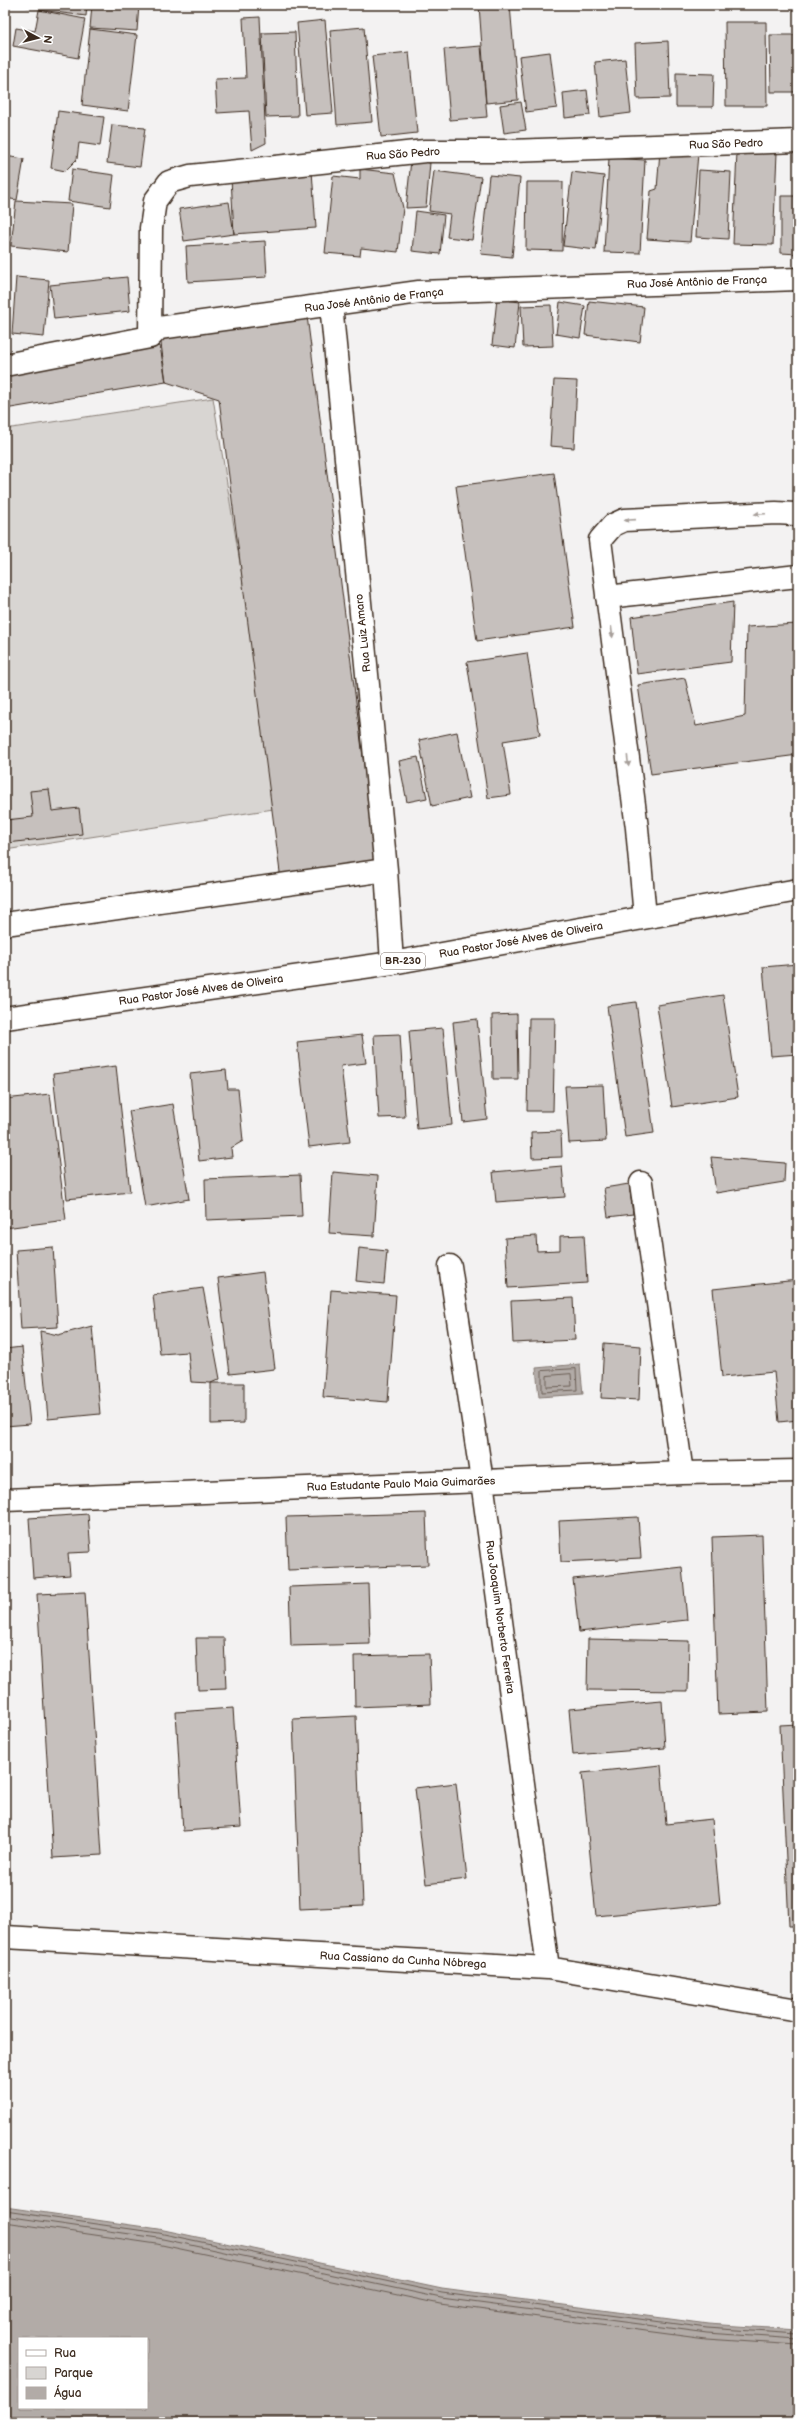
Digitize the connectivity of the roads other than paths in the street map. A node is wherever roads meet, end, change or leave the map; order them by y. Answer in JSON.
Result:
{"nodes":[{"id":1,"x":798,"y":141,"type":"edge"},
{"id":2,"x":798,"y":279,"type":"edge"},
{"id":3,"x":331,"y":304,"type":"junction"},
{"id":4,"x":150,"y":337,"type":"junction"},
{"id":5,"x":5,"y":365,"type":"edge"},
{"id":6,"x":798,"y":516,"type":"edge"},
{"id":7,"x":798,"y":576,"type":"edge"},
{"id":8,"x":607,"y":597,"type":"junction"},
{"id":9,"x":386,"y":870,"type":"junction"},
{"id":10,"x":798,"y":890,"type":"edge"},
{"id":11,"x":645,"y":917,"type":"junction"},
{"id":12,"x":5,"y":924,"type":"edge"},
{"id":13,"x":392,"y":963,"type":"junction"},
{"id":14,"x":5,"y":1018,"type":"edge"},
{"id":15,"x":641,"y":1183,"type":"dead end"},
{"id":16,"x":450,"y":1266,"type":"dead end"},
{"id":17,"x":798,"y":1471,"type":"edge"},
{"id":18,"x":682,"y":1473,"type":"junction"},
{"id":19,"x":482,"y":1481,"type":"junction"},
{"id":20,"x":5,"y":1500,"type":"edge"},
{"id":21,"x":5,"y":1937,"type":"edge"},
{"id":22,"x":548,"y":1968,"type":"junction"},
{"id":23,"x":798,"y":2010,"type":"edge"}],
"edges":[{"from":1,"to":4,"type":"street","name":"Rua São Pedro"},
{"from":2,"to":3,"type":"street","name":"Rua José Antônio de França"},
{"from":3,"to":4,"type":"street","name":"Rua José Antônio de França"},
{"from":3,"to":9,"type":"street","name":"Rua Luiz Amaro"},
{"from":4,"to":5,"type":"street","name":"Rua José Antônio de França"},
{"from":6,"to":8,"type":"street","one_way":true},
{"from":7,"to":8,"type":"street"},
{"from":8,"to":11,"type":"street","one_way":true},
{"from":9,"to":12,"type":"street"},
{"from":9,"to":13,"type":"street","name":"Rua Luiz Amaro"},
{"from":10,"to":11,"type":"street","name":"Rua Pastor José Alves de Oliveira","number":"BR-230"},
{"from":11,"to":13,"type":"street","name":"Rua Pastor José Alves de Oliveira","number":"BR-230"},
{"from":13,"to":14,"type":"street","name":"Rua Pastor José Alves de Oliveira","number":"BR-230"},
{"from":15,"to":18,"type":"street"},
{"from":16,"to":19,"type":"street","name":"Rua Joaquim Norberto Ferreira"},
{"from":17,"to":18,"type":"street","name":"Rua Estudante Paulo Maia Guimarães"},
{"from":18,"to":19,"type":"street","name":"Rua Estudante Paulo Maia Guimarães"},
{"from":19,"to":20,"type":"street","name":"Rua Estudante Paulo Maia Guimarães"},
{"from":19,"to":22,"type":"street","name":"Rua Joaquim Norberto Ferreira"},
{"from":21,"to":22,"type":"street","name":"Rua Cassiano da Cunha Nóbrega"},
{"from":22,"to":23,"type":"street","name":"Rua Cassiano da Cunha Nóbrega"}]}
